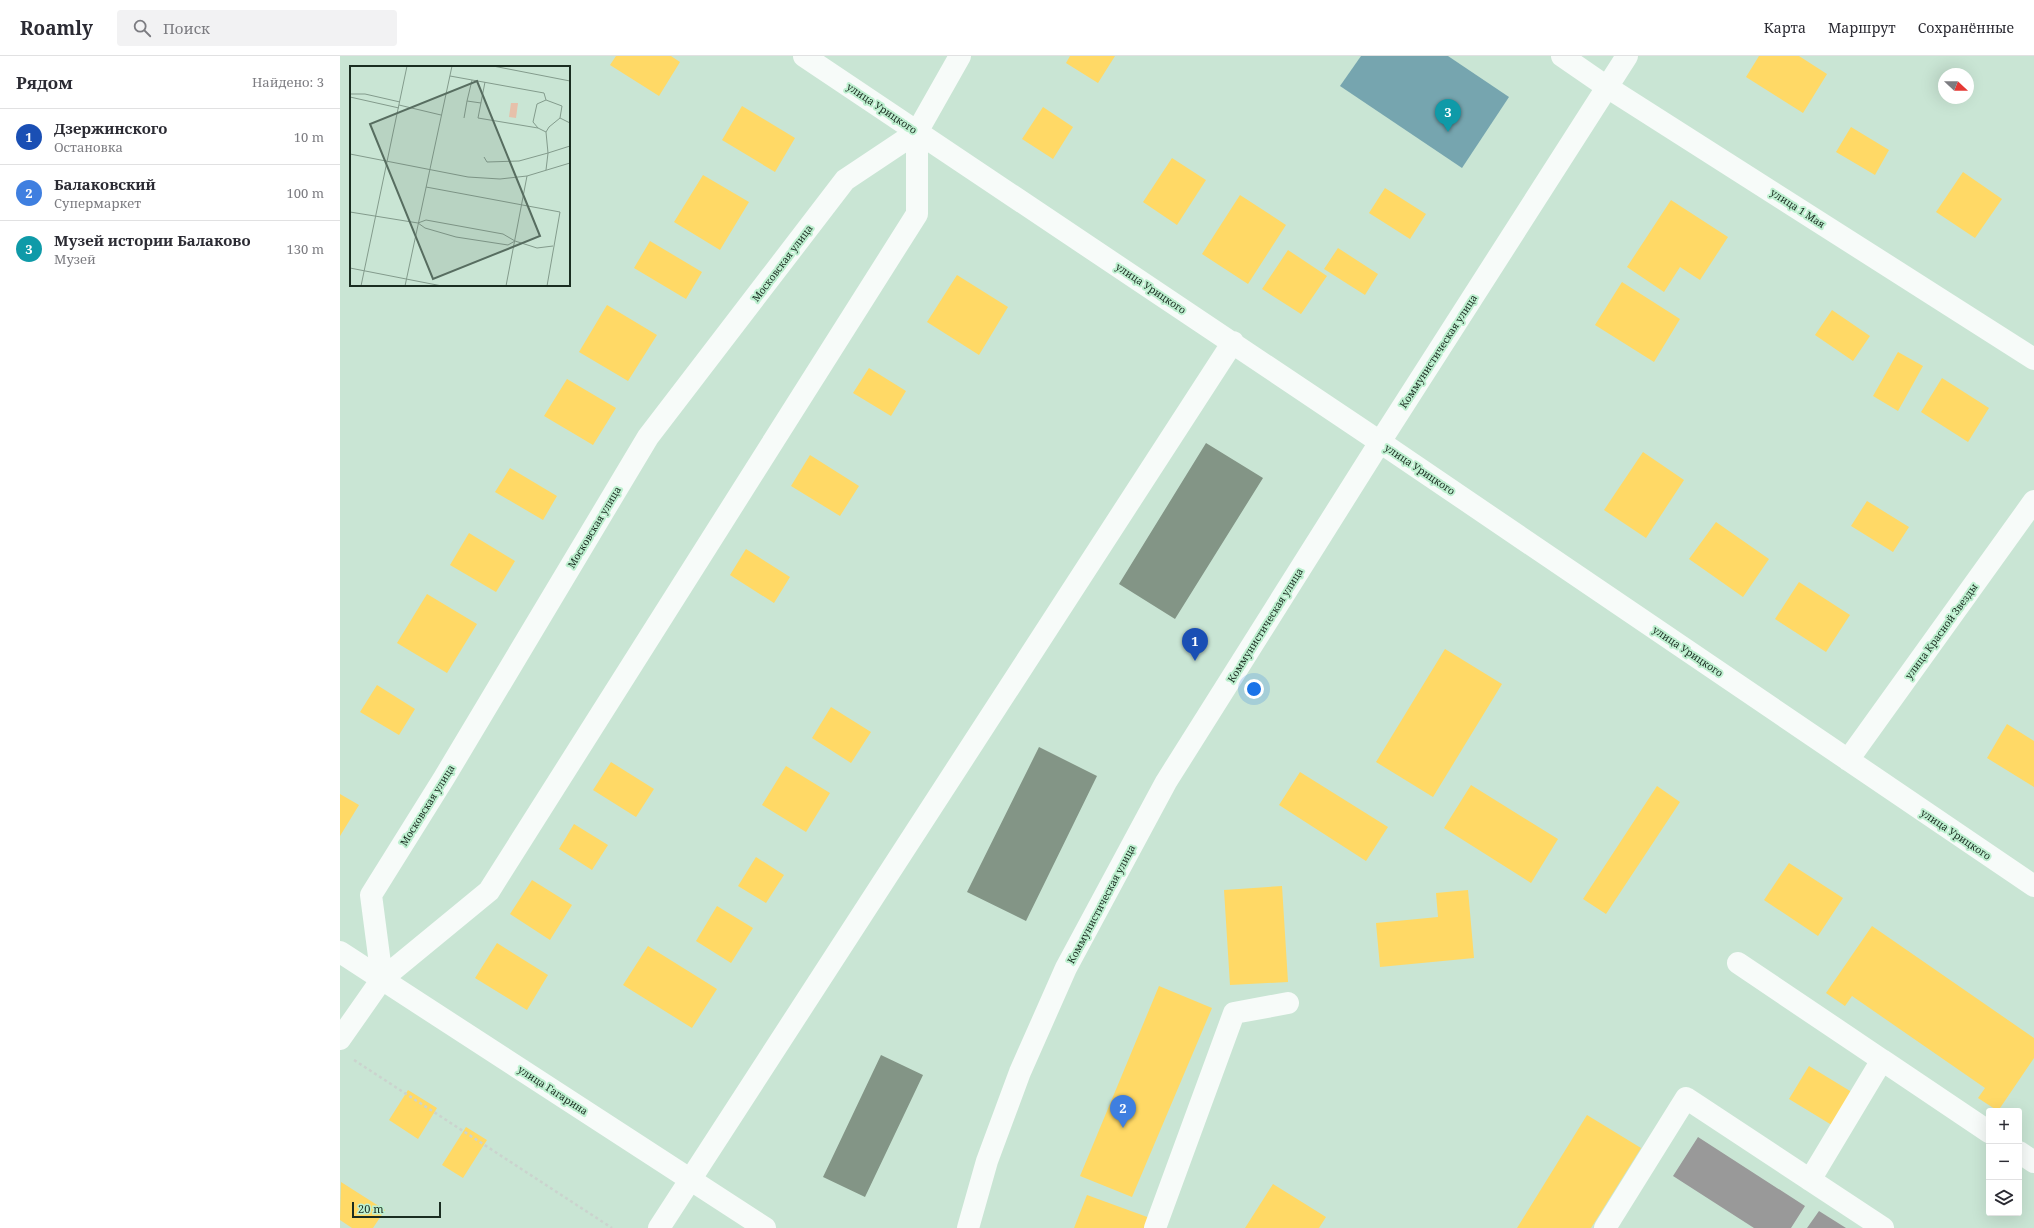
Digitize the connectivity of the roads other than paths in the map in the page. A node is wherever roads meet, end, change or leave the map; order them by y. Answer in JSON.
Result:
{"nodes":[{"id":1,"x":804,"y":56,"type":"edge"},
{"id":2,"x":960,"y":56,"type":"edge"},
{"id":3,"x":1562,"y":56,"type":"edge"},
{"id":4,"x":1627,"y":56,"type":"edge"},
{"id":5,"x":1607,"y":87,"type":"junction"},
{"id":6,"x":917,"y":132,"type":"junction"},
{"id":7,"x":1232,"y":342,"type":"junction"},
{"id":8,"x":2034,"y":359,"type":"edge"},
{"id":9,"x":1380,"y":442,"type":"junction"},
{"id":10,"x":2034,"y":501,"type":"edge"},
{"id":11,"x":1848,"y":760,"type":"junction"},
{"id":12,"x":2034,"y":886,"type":"edge"},
{"id":13,"x":340,"y":952,"type":"edge"},
{"id":14,"x":1738,"y":962,"type":"dead end"},
{"id":15,"x":382,"y":979,"type":"junction"},
{"id":16,"x":1288,"y":1003,"type":"dead end"},
{"id":17,"x":340,"y":1039,"type":"edge"},
{"id":18,"x":1882,"y":1060,"type":"junction"},
{"id":19,"x":1986,"y":1130,"type":"edge"},
{"id":20,"x":2022,"y":1154,"type":"edge"},
{"id":21,"x":2034,"y":1162,"type":"edge"},
{"id":22,"x":691,"y":1179,"type":"junction"},
{"id":23,"x":1810,"y":1180,"type":"junction"},
{"id":24,"x":659,"y":1228,"type":"edge"},
{"id":25,"x":765,"y":1228,"type":"edge"},
{"id":26,"x":968,"y":1228,"type":"edge"},
{"id":27,"x":1155,"y":1228,"type":"edge"},
{"id":28,"x":1605,"y":1228,"type":"edge"},
{"id":29,"x":1883,"y":1228,"type":"edge"}],
"edges":[{"from":1,"to":6,"type":"street","name":"улица Урицкого"},
{"from":2,"to":6,"type":"street","name":"Московская улица"},
{"from":3,"to":5,"type":"street","name":"улица 1 Мая"},
{"from":4,"to":5,"type":"street","name":"Коммунистическая улица"},
{"from":5,"to":8,"type":"street","name":"улица 1 Мая"},
{"from":5,"to":9,"type":"street","name":"Коммунистическая улица"},
{"from":6,"to":7,"type":"street","name":"улица Урицкого"},
{"from":6,"to":15,"type":"street","name":"Московская улица"},
{"from":6,"to":15,"type":"street","name":"Московская улица"},
{"from":7,"to":9,"type":"street","name":"улица Урицкого"},
{"from":7,"to":22,"type":"street"},
{"from":9,"to":11,"type":"street","name":"улица Урицкого"},
{"from":9,"to":26,"type":"street","name":"Коммунистическая улица"},
{"from":10,"to":11,"type":"street","name":"улица Красной Звезды"},
{"from":11,"to":12,"type":"street","name":"улица Урицкого"},
{"from":13,"to":15,"type":"street","name":"улица Гагарина"},
{"from":14,"to":18,"type":"street"},
{"from":15,"to":17,"type":"street","name":"Московская улица"},
{"from":15,"to":22,"type":"street","name":"улица Гагарина"},
{"from":16,"to":27,"type":"street"},
{"from":18,"to":19,"type":"street"},
{"from":18,"to":23,"type":"street"},
{"from":20,"to":21,"type":"street"},
{"from":22,"to":24,"type":"street"},
{"from":22,"to":25,"type":"street","name":"улица Гагарина"},
{"from":23,"to":28,"type":"street"},
{"from":23,"to":29,"type":"street"}]}
